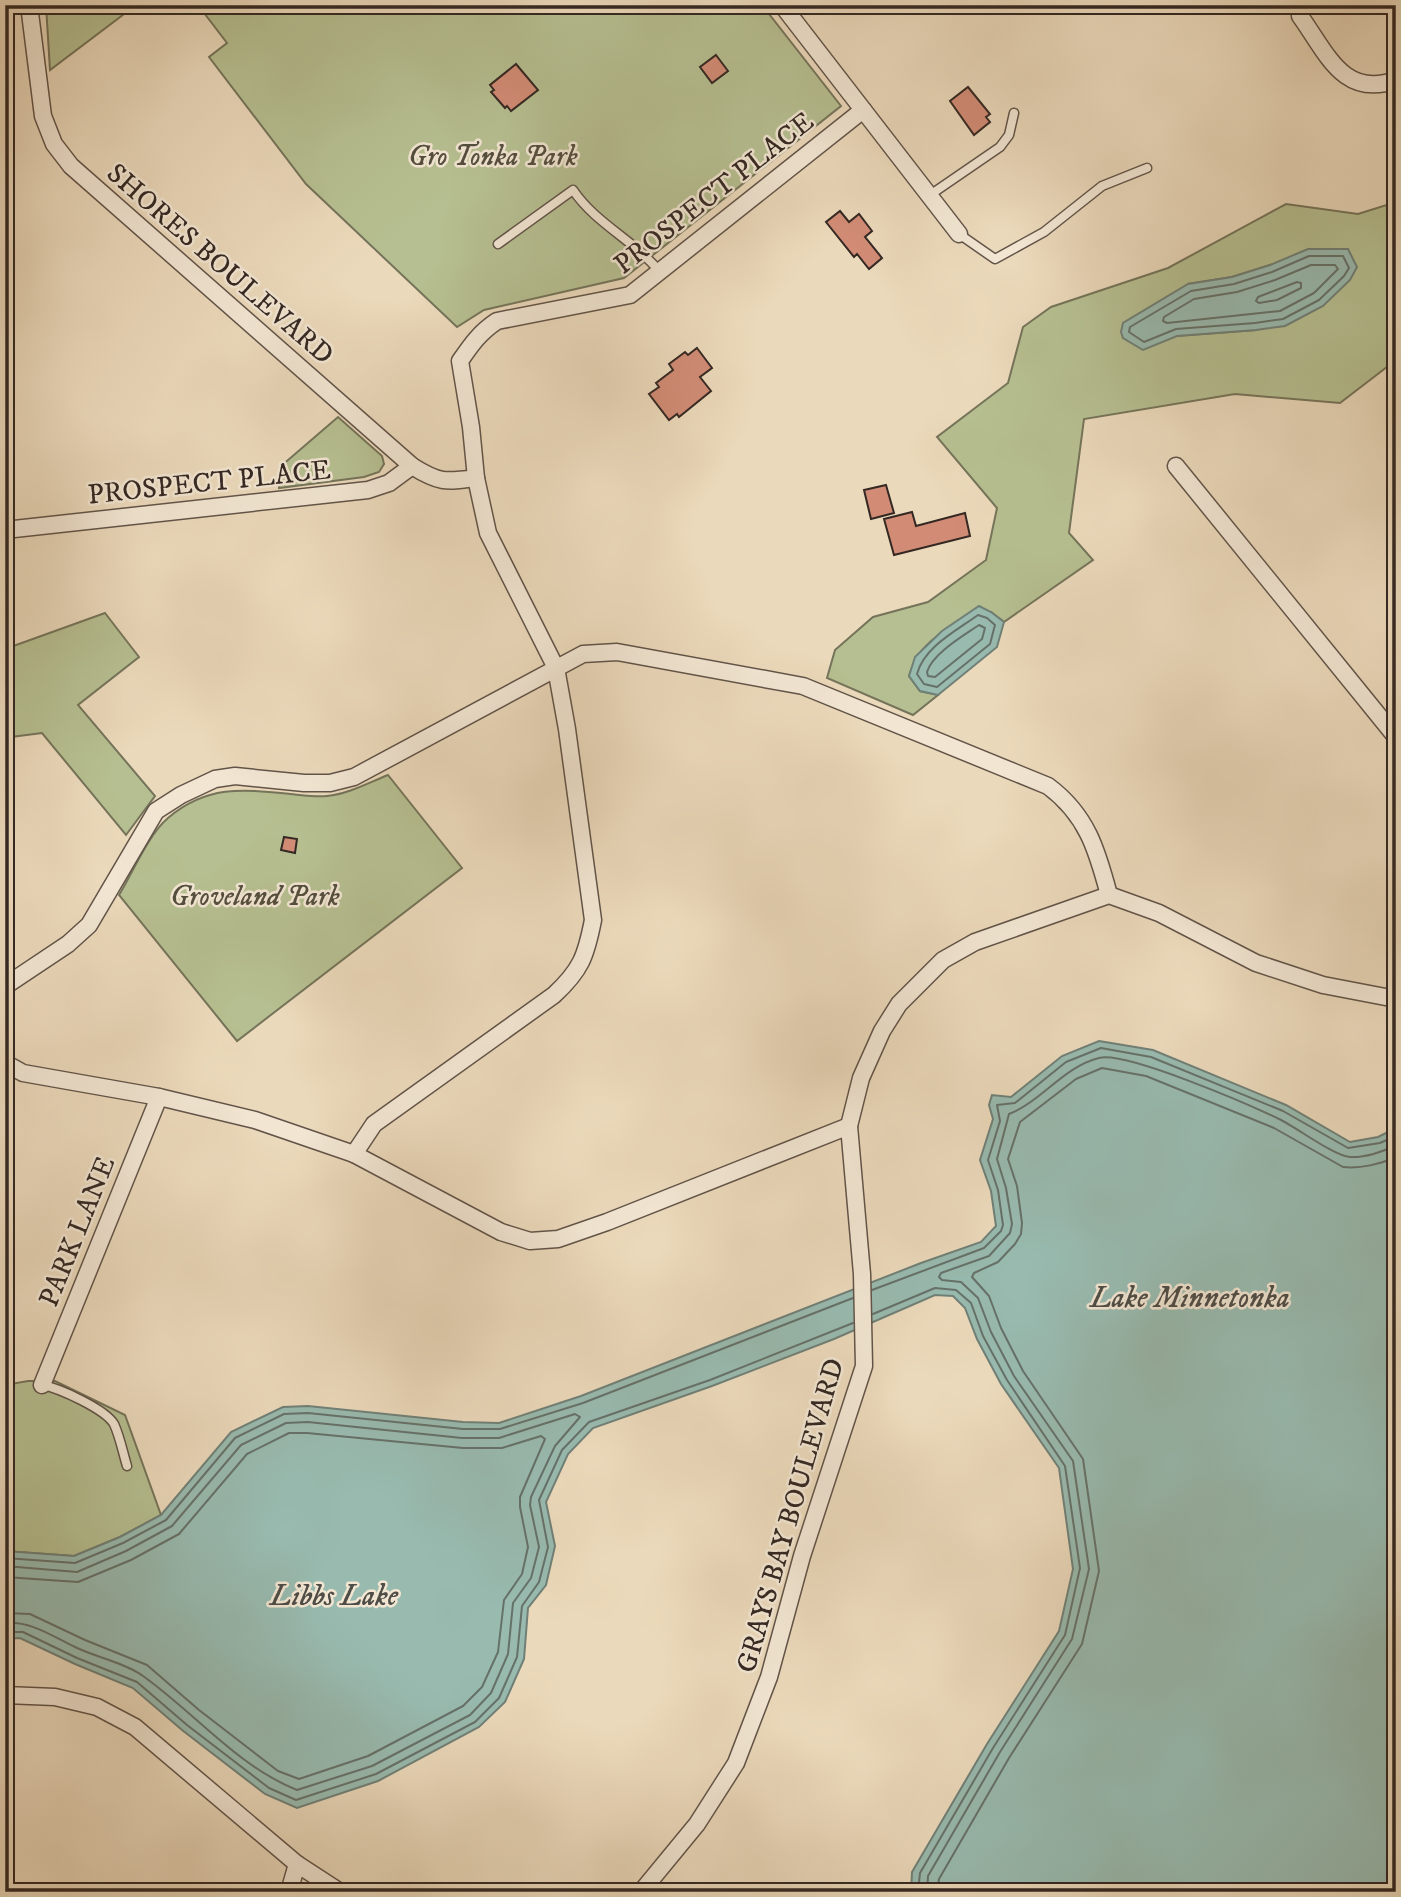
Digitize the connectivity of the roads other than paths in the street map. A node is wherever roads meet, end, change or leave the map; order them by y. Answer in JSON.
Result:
{"nodes":[{"id":1,"x":29,"y":5,"type":"edge"},
{"id":2,"x":782,"y":5,"type":"edge"},
{"id":3,"x":1300,"y":16,"type":"dead end"},
{"id":4,"x":1396,"y":80,"type":"edge"},
{"id":5,"x":863,"y":110,"type":"junction"},
{"id":6,"x":1014,"y":113,"type":"dead end"},
{"id":7,"x":1147,"y":168,"type":"dead end"},
{"id":8,"x":930,"y":195,"type":"junction"},
{"id":9,"x":959,"y":234,"type":"joint"},
{"id":10,"x":498,"y":244,"type":"dead end"},
{"id":11,"x":660,"y":272,"type":"junction"},
{"id":12,"x":412,"y":466,"type":"junction"},
{"id":13,"x":1176,"y":466,"type":"dead end"},
{"id":14,"x":476,"y":478,"type":"junction"},
{"id":15,"x":5,"y":530,"type":"edge"},
{"id":16,"x":556,"y":667,"type":"junction"},
{"id":17,"x":1396,"y":737,"type":"edge"},
{"id":18,"x":1109,"y":895,"type":"junction"},
{"id":19,"x":5,"y":986,"type":"edge"},
{"id":20,"x":1396,"y":999,"type":"edge"},
{"id":21,"x":5,"y":1063,"type":"edge"},
{"id":22,"x":159,"y":1097,"type":"junction"},
{"id":23,"x":849,"y":1126,"type":"junction"},
{"id":24,"x":354,"y":1154,"type":"junction"},
{"id":25,"x":42,"y":1385,"type":"joint"},
{"id":26,"x":127,"y":1466,"type":"dead end"},
{"id":27,"x":5,"y":1695,"type":"edge"},
{"id":28,"x":297,"y":1864,"type":"junction"},
{"id":29,"x":289,"y":1892,"type":"edge"},
{"id":30,"x":340,"y":1892,"type":"edge"},
{"id":31,"x":640,"y":1892,"type":"edge"}],
"edges":[{"from":1,"to":12,"type":"street","name":"SHORES BOULEVARD"},
{"from":2,"to":5,"type":"street"},
{"from":3,"to":4,"type":"street"},
{"from":5,"to":8,"type":"street"},
{"from":5,"to":11,"type":"street","name":"PROSPECT PLACE"},
{"from":6,"to":8,"type":"lane"},
{"from":7,"to":9,"type":"lane"},
{"from":8,"to":9,"type":"street"},
{"from":10,"to":11,"type":"lane"},
{"from":11,"to":14,"type":"street","name":"PROSPECT PLACE"},
{"from":12,"to":14,"type":"street","name":"SHORES BOULEVARD"},
{"from":12,"to":15,"type":"street","name":"PROSPECT PLACE"},
{"from":13,"to":17,"type":"street"},
{"from":14,"to":16,"type":"street"},
{"from":16,"to":18,"type":"street"},
{"from":16,"to":19,"type":"street"},
{"from":16,"to":24,"type":"street"},
{"from":18,"to":20,"type":"street"},
{"from":18,"to":23,"type":"street","name":"GRAYS BAY BOULEVARD"},
{"from":21,"to":22,"type":"street"},
{"from":22,"to":24,"type":"street"},
{"from":22,"to":25,"type":"street","name":"PARK LANE"},
{"from":23,"to":24,"type":"street"},
{"from":23,"to":31,"type":"street","name":"GRAYS BAY BOULEVARD"},
{"from":25,"to":26,"type":"lane"},
{"from":27,"to":28,"type":"street"},
{"from":28,"to":29,"type":"street"},
{"from":28,"to":30,"type":"street"}]}
